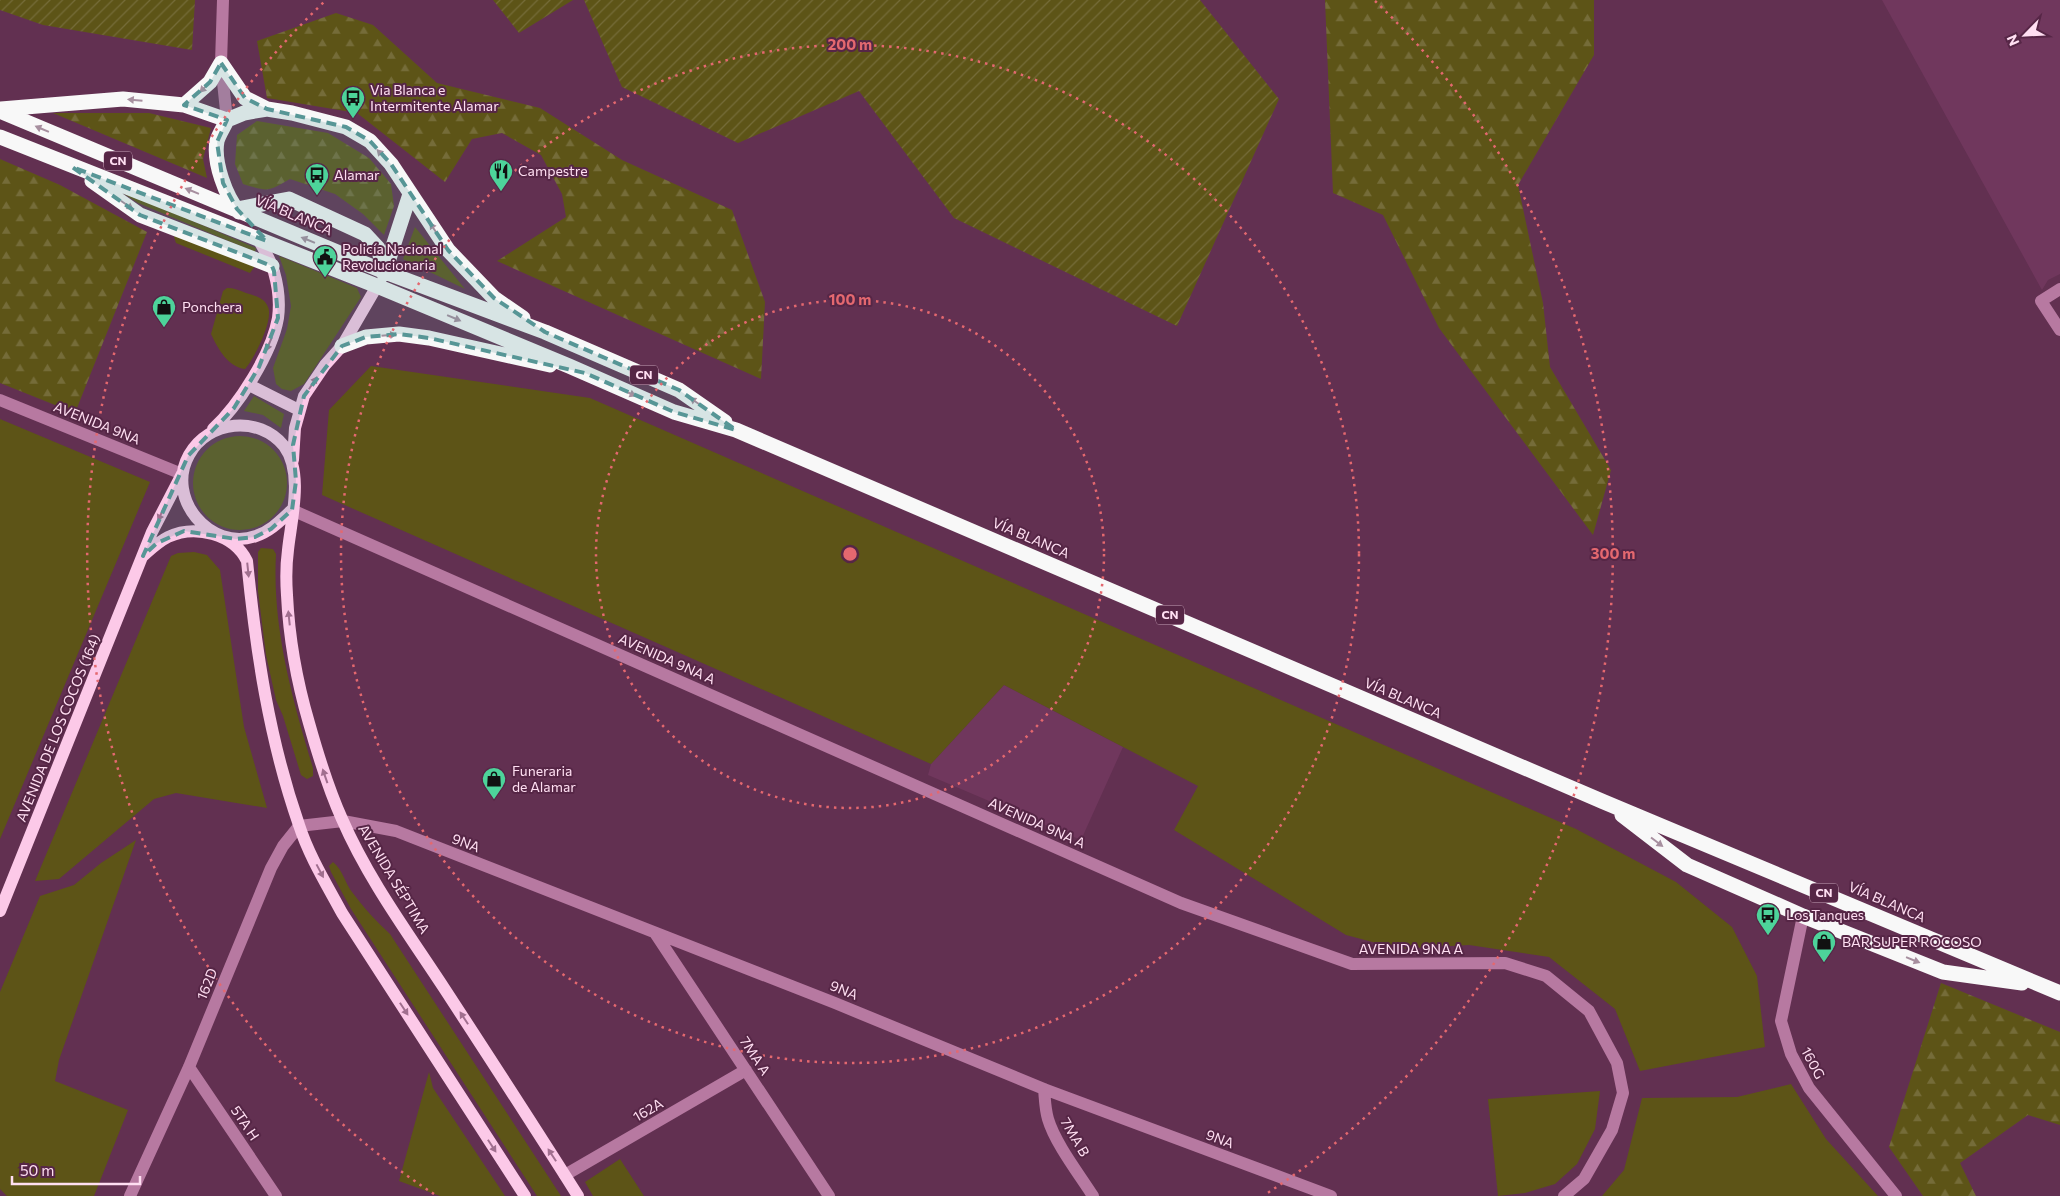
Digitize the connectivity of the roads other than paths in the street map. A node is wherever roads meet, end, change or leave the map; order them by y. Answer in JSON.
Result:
{"nodes":[{"id":1,"x":222,"y":0,"type":"edge"},
{"id":2,"x":220,"y":63,"type":"junction"},
{"id":3,"x":184,"y":105,"type":"junction"},
{"id":4,"x":267,"y":109,"type":"junction"},
{"id":5,"x":0,"y":110,"type":"edge"},
{"id":6,"x":227,"y":120,"type":"junction"},
{"id":7,"x":0,"y":137,"type":"edge"},
{"id":8,"x":72,"y":167,"type":"junction"},
{"id":9,"x":410,"y":194,"type":"junction"},
{"id":10,"x":237,"y":209,"type":"junction"},
{"id":11,"x":257,"y":237,"type":"junction"},
{"id":12,"x":272,"y":266,"type":"junction"},
{"id":13,"x":386,"y":272,"type":"junction"},
{"id":14,"x":377,"y":286,"type":"junction"},
{"id":15,"x":2060,"y":289,"type":"edge"},
{"id":16,"x":2060,"y":330,"type":"edge"},
{"id":17,"x":545,"y":332,"type":"junction"},
{"id":18,"x":342,"y":346,"type":"junction"},
{"id":19,"x":585,"y":373,"type":"junction"},
{"id":20,"x":249,"y":385,"type":"junction"},
{"id":21,"x":0,"y":400,"type":"edge"},
{"id":22,"x":299,"y":410,"type":"junction"},
{"id":23,"x":736,"y":430,"type":"junction"},
{"id":24,"x":200,"y":440,"type":"junction"},
{"id":25,"x":292,"y":463,"type":"junction"},
{"id":26,"x":182,"y":474,"type":"junction"},
{"id":27,"x":292,"y":510,"type":"junction"},
{"id":28,"x":218,"y":535,"type":"junction"},
{"id":29,"x":143,"y":556,"type":"junction"},
{"id":30,"x":1604,"y":802,"type":"junction"},
{"id":31,"x":343,"y":821,"type":"junction"},
{"id":32,"x":299,"y":826,"type":"junction"},
{"id":33,"x":0,"y":911,"type":"edge"},
{"id":34,"x":1803,"y":916,"type":"junction"},
{"id":35,"x":656,"y":933,"type":"junction"},
{"id":36,"x":2043,"y":986,"type":"junction"},
{"id":37,"x":2060,"y":992,"type":"edge"},
{"id":38,"x":189,"y":1067,"type":"junction"},
{"id":39,"x":746,"y":1070,"type":"junction"},
{"id":40,"x":1044,"y":1089,"type":"junction"},
{"id":41,"x":565,"y":1175,"type":"junction"},
{"id":42,"x":130,"y":1196,"type":"edge"},
{"id":43,"x":276,"y":1196,"type":"edge"},
{"id":44,"x":525,"y":1196,"type":"edge"},
{"id":45,"x":578,"y":1196,"type":"edge"},
{"id":46,"x":829,"y":1196,"type":"edge"},
{"id":47,"x":1093,"y":1196,"type":"edge"},
{"id":48,"x":1331,"y":1196,"type":"edge"},
{"id":49,"x":1564,"y":1196,"type":"edge"},
{"id":50,"x":1896,"y":1196,"type":"edge"}],
"edges":[{"from":1,"to":2,"type":"street"},
{"from":2,"to":3,"type":"highway","one_way":true},
{"from":2,"to":4,"type":"highway"},
{"from":2,"to":6,"type":"street"},
{"from":3,"to":5,"type":"highway","one_way":true},
{"from":3,"to":6,"type":"highway"},
{"from":4,"to":6,"type":"highway"},
{"from":9,"to":4,"type":"highway","one_way":true},
{"from":10,"to":5,"type":"highway","name":"VÍA BLANCA","number":"CN","one_way":true},
{"from":6,"to":10,"type":"highway"},
{"from":7,"to":8,"type":"highway","name":"VÍA BLANCA","number":"CN"},
{"from":8,"to":11,"type":"highway","name":"VÍA BLANCA","number":"CN"},
{"from":8,"to":12,"type":"highway","one_way":true},
{"from":9,"to":13,"type":"highway"},
{"from":17,"to":9,"type":"highway","one_way":true},
{"from":10,"to":11,"type":"highway"},
{"from":13,"to":10,"type":"highway","name":"VÍA BLANCA","number":"CN","one_way":true},
{"from":10,"to":13,"type":"highway"},
{"from":11,"to":12,"type":"main road"},
{"from":11,"to":14,"type":"highway","name":"VÍA BLANCA","number":"CN"},
{"from":12,"to":20,"type":"main road","one_way":true},
{"from":13,"to":14,"type":"highway"},
{"from":13,"to":17,"type":"highway","name":"VÍA BLANCA","number":"CN"},
{"from":14,"to":18,"type":"main road"},
{"from":14,"to":19,"type":"highway","name":"VÍA BLANCA","number":"CN","one_way":true},
{"from":15,"to":16,"type":"street"},
{"from":23,"to":17,"type":"highway","name":"VÍA BLANCA","number":"CN","one_way":true},
{"from":18,"to":19,"type":"highway","one_way":true},
{"from":22,"to":18,"type":"main road","one_way":true},
{"from":19,"to":23,"type":"highway","name":"VÍA BLANCA","number":"CN","one_way":true},
{"from":20,"to":22,"type":"main road"},
{"from":20,"to":24,"type":"main road"},
{"from":21,"to":26,"type":"street","name":"AVENIDA 9NA"},
{"from":22,"to":25,"type":"main road"},
{"from":23,"to":30,"type":"highway","name":"VÍA BLANCA","number":"CN"},
{"from":24,"to":25,"type":"main road"},
{"from":24,"to":26,"type":"main road"},
{"from":25,"to":27,"type":"main road"},
{"from":26,"to":28,"type":"main road"},
{"from":26,"to":29,"type":"main road","name":"AVENIDA DE LOS COCOS (164)","one_way":true},
{"from":27,"to":28,"type":"main road"},
{"from":31,"to":27,"type":"main road","name":"AVENIDA SÉPTIMA","one_way":true},
{"from":27,"to":49,"type":"street","name":"AVENIDA 9NA A"},
{"from":28,"to":29,"type":"main road","name":"AVENIDA DE LOS COCOS (164)"},
{"from":28,"to":32,"type":"main road","one_way":true},
{"from":29,"to":33,"type":"main road","name":"AVENIDA DE LOS COCOS (164)"},
{"from":30,"to":34,"type":"highway","one_way":true},
{"from":30,"to":36,"type":"highway","name":"VÍA BLANCA","number":"CN"},
{"from":31,"to":32,"type":"street"},
{"from":31,"to":35,"type":"street","name":"9NA"},
{"from":41,"to":31,"type":"main road","name":"AVENIDA SÉPTIMA","one_way":true},
{"from":32,"to":38,"type":"street","name":"162D"},
{"from":32,"to":44,"type":"main road","one_way":true},
{"from":34,"to":36,"type":"highway","one_way":true},
{"from":34,"to":50,"type":"street","name":"160G"},
{"from":35,"to":39,"type":"street","name":"7MA A"},
{"from":35,"to":40,"type":"street","name":"9NA"},
{"from":36,"to":37,"type":"highway","name":"VÍA BLANCA","number":"CN"},
{"from":38,"to":42,"type":"street","name":"162D"},
{"from":38,"to":43,"type":"street","name":"5TA H"},
{"from":39,"to":41,"type":"street","name":"162A"},
{"from":39,"to":46,"type":"street","name":"7MA A"},
{"from":40,"to":47,"type":"street","name":"7MA B"},
{"from":40,"to":48,"type":"street","name":"9NA"},
{"from":41,"to":45,"type":"main road","name":"AVENIDA SÉPTIMA"}]}
